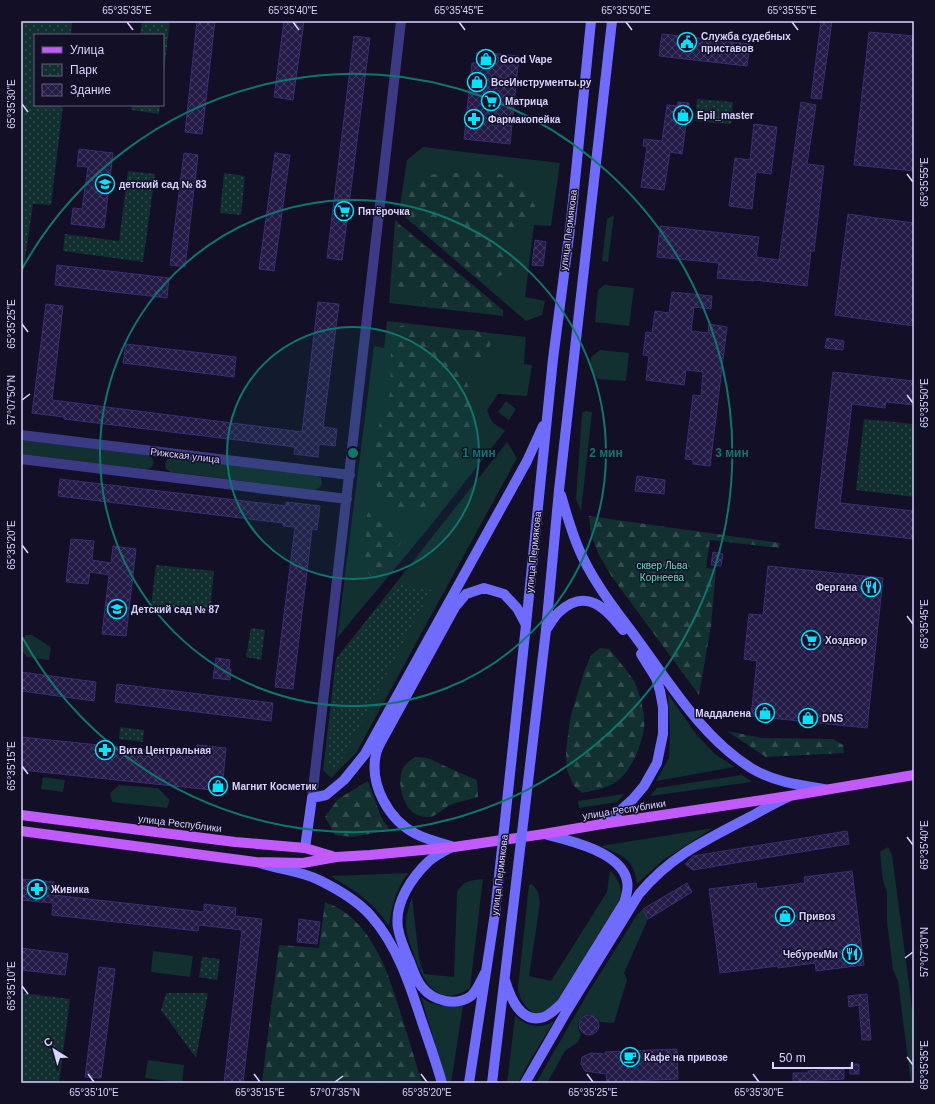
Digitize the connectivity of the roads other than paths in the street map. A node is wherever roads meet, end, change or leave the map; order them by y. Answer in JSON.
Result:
{"nodes":[{"id":1,"x":401,"y":21,"type":"edge"},
{"id":2,"x":590,"y":21,"type":"edge"},
{"id":3,"x":612,"y":21,"type":"edge"},
{"id":4,"x":547,"y":419,"type":"junction"},
{"id":5,"x":21,"y":435,"type":"edge"},
{"id":6,"x":21,"y":459,"type":"edge"},
{"id":7,"x":350,"y":475,"type":"junction"},
{"id":8,"x":559,"y":490,"type":"junction"},
{"id":9,"x":347,"y":499,"type":"junction"},
{"id":10,"x":526,"y":625,"type":"junction"},
{"id":11,"x":546,"y":630,"type":"junction"},
{"id":12,"x":914,"y":775,"type":"edge"},
{"id":13,"x":826,"y":790,"type":"junction"},
{"id":14,"x":789,"y":796,"type":"junction"},
{"id":15,"x":312,"y":798,"type":"junction"},
{"id":16,"x":21,"y":815,"type":"edge"},
{"id":17,"x":602,"y":824,"type":"junction"},
{"id":18,"x":21,"y":831,"type":"edge"},
{"id":19,"x":544,"y":834,"type":"junction"},
{"id":20,"x":454,"y":847,"type":"junction"},
{"id":21,"x":305,"y":848,"type":"junction"},
{"id":22,"x":336,"y":857,"type":"junction"},
{"id":23,"x":256,"y":862,"type":"junction"},
{"id":24,"x":485,"y":973,"type":"junction"},
{"id":25,"x":505,"y":980,"type":"junction"},
{"id":26,"x":442,"y":1083,"type":"edge"},
{"id":27,"x":469,"y":1083,"type":"edge"},
{"id":28,"x":492,"y":1083,"type":"edge"},
{"id":29,"x":526,"y":1083,"type":"edge"}],
"edges":[{"from":1,"to":7,"type":"street"},
{"from":2,"to":4,"type":"main road","name":"улица Пермякова"},
{"from":3,"to":8,"type":"main road","name":"улица Пермякова"},
{"from":4,"to":10,"type":"main road","name":"улица Пермякова"},
{"from":4,"to":15,"type":"main road"},
{"from":5,"to":7,"type":"street","name":"Рижская улица"},
{"from":6,"to":9,"type":"street"},
{"from":7,"to":9,"type":"street"},
{"from":8,"to":11,"type":"main road","name":"улица Пермякова"},
{"from":8,"to":13,"type":"main road"},
{"from":9,"to":15,"type":"street"},
{"from":10,"to":20,"type":"main road"},
{"from":10,"to":24,"type":"main road","name":"улица Пермякова","bridge":true},
{"from":11,"to":17,"type":"main road"},
{"from":11,"to":25,"type":"main road","name":"улица Пермякова","bridge":true},
{"from":12,"to":13,"type":"main road","name":"улица Республики"},
{"from":13,"to":14,"type":"main road","name":"улица Республики"},
{"from":14,"to":17,"type":"main road","name":"улица Республики"},
{"from":14,"to":29,"type":"main road"},
{"from":15,"to":21,"type":"main road"},
{"from":16,"to":21,"type":"main road","name":"улица Республики"},
{"from":17,"to":19,"type":"main road","name":"улица Республики"},
{"from":18,"to":23,"type":"main road","name":"улица Республики"},
{"from":19,"to":20,"type":"main road","name":"улица Республики"},
{"from":19,"to":25,"type":"main road"},
{"from":20,"to":22,"type":"main road","name":"улица Республики"},
{"from":20,"to":24,"type":"main road"},
{"from":21,"to":22,"type":"main road","name":"улица Республики"},
{"from":22,"to":23,"type":"main road","name":"улица Республики"},
{"from":23,"to":26,"type":"main road"},
{"from":24,"to":27,"type":"main road","name":"улица Пермякова"},
{"from":25,"to":28,"type":"main road","name":"улица Пермякова"}]}
